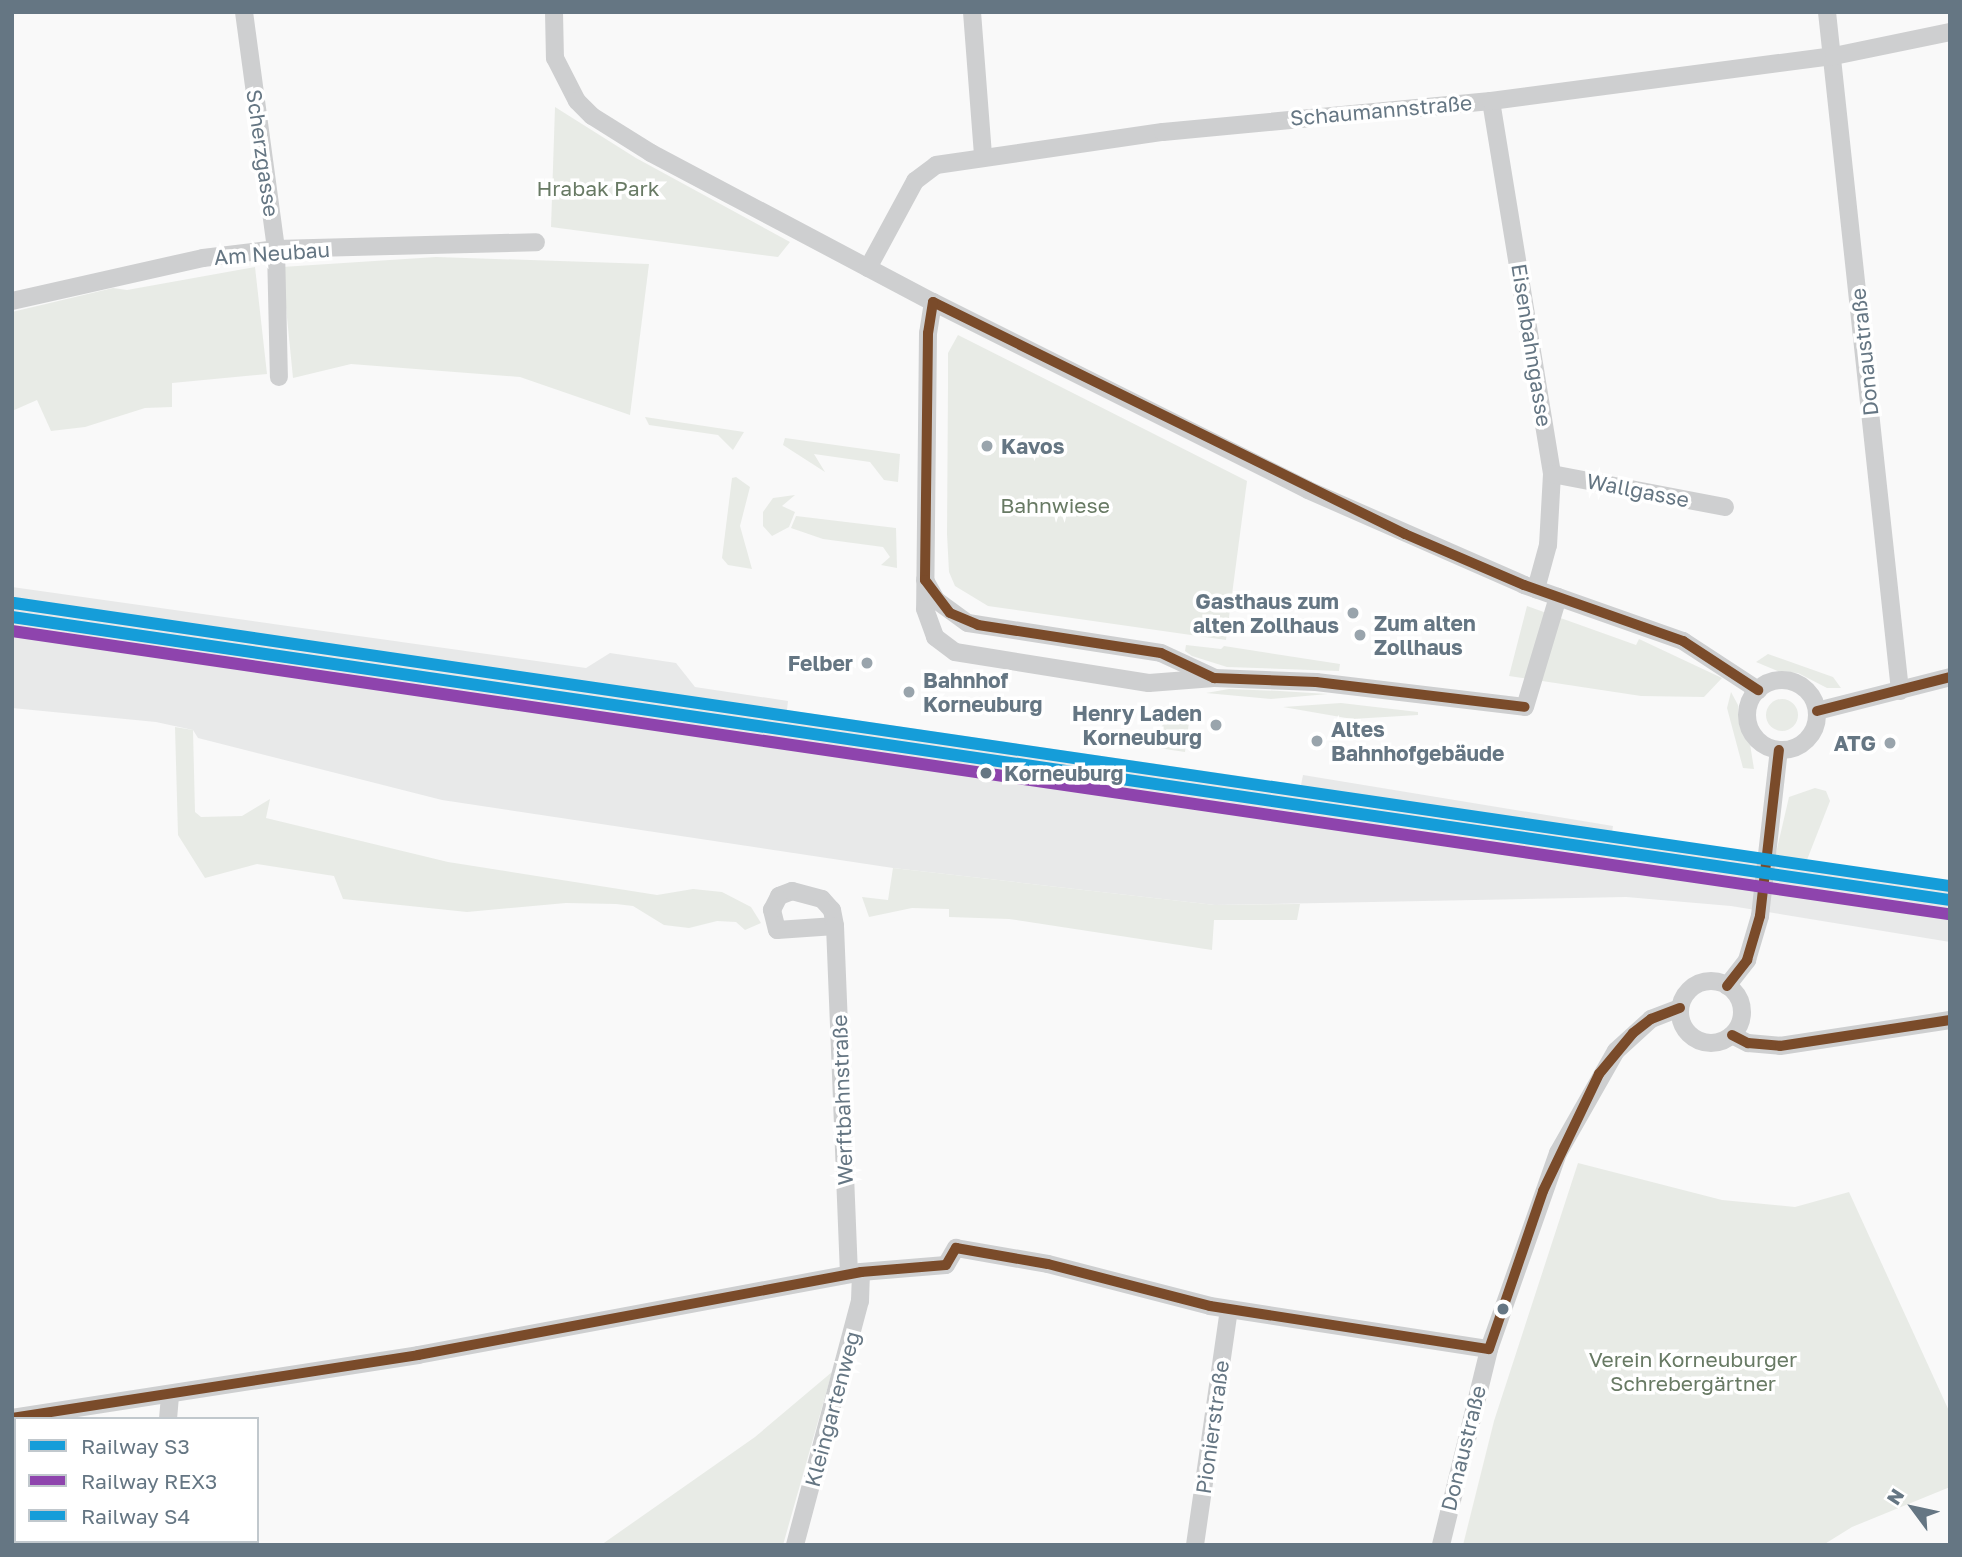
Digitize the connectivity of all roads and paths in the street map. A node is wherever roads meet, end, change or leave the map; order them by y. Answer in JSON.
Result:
{"nodes":[{"id":1,"x":244,"y":12,"type":"edge"},
{"id":2,"x":554,"y":12,"type":"edge"},
{"id":3,"x":972,"y":12,"type":"edge"},
{"id":4,"x":1828,"y":12,"type":"edge"},
{"id":5,"x":1950,"y":32,"type":"edge"},
{"id":6,"x":1834,"y":56,"type":"junction"},
{"id":7,"x":1491,"y":101,"type":"junction"},
{"id":8,"x":983,"y":156,"type":"junction"},
{"id":9,"x":536,"y":242,"type":"dead end"},
{"id":10,"x":276,"y":249,"type":"junction"},
{"id":11,"x":868,"y":268,"type":"junction"},
{"id":12,"x":12,"y":302,"type":"edge"},
{"id":13,"x":933,"y":302,"type":"junction"},
{"id":14,"x":279,"y":377,"type":"dead end"},
{"id":15,"x":1552,"y":474,"type":"junction"},
{"id":16,"x":1725,"y":507,"type":"dead end"},
{"id":17,"x":925,"y":580,"type":"junction"},
{"id":18,"x":1536,"y":589,"type":"junction"},
{"id":19,"x":1558,"y":597,"type":"junction"},
{"id":20,"x":1950,"y":677,"type":"edge"},
{"id":21,"x":1214,"y":678,"type":"junction"},
{"id":22,"x":1758,"y":690,"type":"junction"},
{"id":23,"x":1900,"y":691,"type":"junction"},
{"id":24,"x":1818,"y":710,"type":"junction"},
{"id":25,"x":1779,"y":750,"type":"junction"},
{"id":26,"x":835,"y":926,"type":"junction"},
{"id":27,"x":1727,"y":986,"type":"junction"},
{"id":28,"x":1680,"y":1007,"type":"junction"},
{"id":29,"x":1950,"y":1020,"type":"edge"},
{"id":30,"x":1732,"y":1035,"type":"junction"},
{"id":31,"x":855,"y":1273,"type":"junction"},
{"id":32,"x":1229,"y":1309,"type":"junction"},
{"id":33,"x":1489,"y":1349,"type":"junction"},
{"id":34,"x":170,"y":1396,"type":"junction"},
{"id":35,"x":19,"y":1417,"type":"edge"},
{"id":36,"x":168,"y":1417,"type":"edge"},
{"id":37,"x":796,"y":1545,"type":"edge"},
{"id":38,"x":1195,"y":1545,"type":"edge"},
{"id":39,"x":1441,"y":1545,"type":"edge"}],
"edges":[{"from":1,"to":10,"type":"street","name":"Scherzgasse"},
{"from":2,"to":11,"type":"street"},
{"from":3,"to":8,"type":"street"},
{"from":4,"to":6,"type":"street","name":"Donaustraße"},
{"from":5,"to":6,"type":"street","name":"Schaumannstraße"},
{"from":6,"to":7,"type":"street","name":"Schaumannstraße"},
{"from":6,"to":23,"type":"street","name":"Donaustraße"},
{"from":7,"to":8,"type":"street","name":"Schaumannstraße"},
{"from":7,"to":15,"type":"street","name":"Eisenbahngasse"},
{"from":8,"to":11,"type":"street","name":"Schaumannstraße"},
{"from":9,"to":10,"type":"street","name":"Am Neubau"},
{"from":10,"to":12,"type":"street","name":"Am Neubau"},
{"from":10,"to":14,"type":"street","name":"Scherzgasse"},
{"from":11,"to":13,"type":"street"},
{"from":13,"to":17,"type":"street"},
{"from":13,"to":18,"type":"street"},
{"from":15,"to":16,"type":"street","name":"Wallgasse"},
{"from":15,"to":18,"type":"street","name":"Eisenbahngasse"},
{"from":17,"to":21,"type":"street"},
{"from":17,"to":21,"type":"street"},
{"from":18,"to":19,"type":"street"},
{"from":19,"to":21,"type":"street"},
{"from":19,"to":22,"type":"street"},
{"from":20,"to":23,"type":"street"},
{"from":22,"to":24,"type":"street"},
{"from":22,"to":25,"type":"street"},
{"from":23,"to":24,"type":"street"},
{"from":24,"to":25,"type":"street"},
{"from":25,"to":27,"type":"street"},
{"from":26,"to":26,"type":"street"},
{"from":26,"to":31,"type":"street","name":"Werftbahnstraße"},
{"from":27,"to":28,"type":"street","name":"Donaustraße"},
{"from":27,"to":30,"type":"street"},
{"from":28,"to":30,"type":"street"},
{"from":28,"to":33,"type":"street","name":"Donaustraße"},
{"from":29,"to":30,"type":"street"},
{"from":31,"to":32,"type":"street"},
{"from":31,"to":34,"type":"street"},
{"from":31,"to":37,"type":"street","name":"Kleingartenweg"},
{"from":32,"to":33,"type":"street"},
{"from":32,"to":38,"type":"street","name":"Pionierstraße"},
{"from":33,"to":39,"type":"street","name":"Donaustraße"},
{"from":34,"to":35,"type":"street"},
{"from":34,"to":36,"type":"street"}]}
